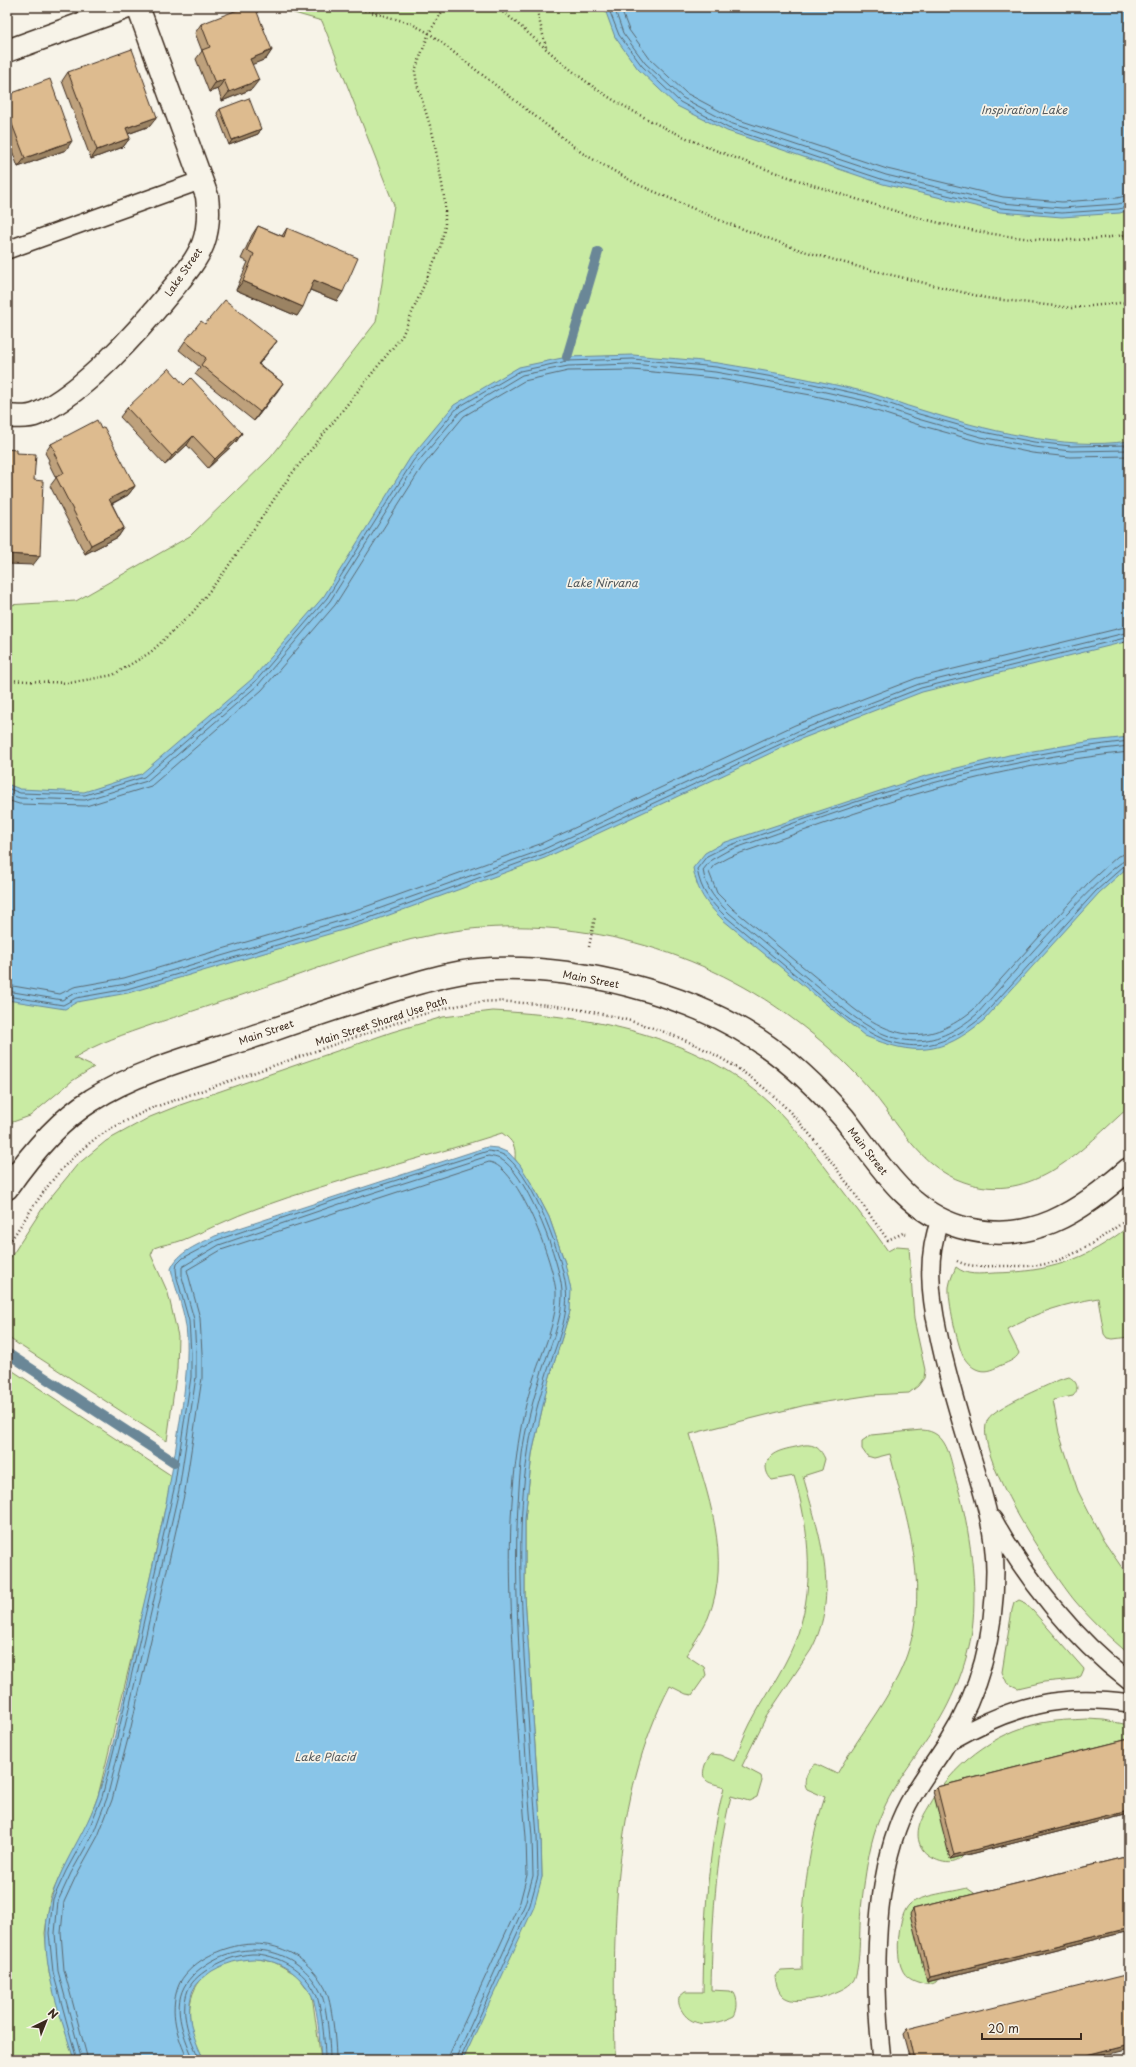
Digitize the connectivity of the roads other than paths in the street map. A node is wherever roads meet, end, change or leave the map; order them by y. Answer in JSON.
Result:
{"nodes":[{"id":1,"x":128,"y":7,"type":"edge"},
{"id":2,"x":138,"y":7,"type":"edge"},
{"id":3,"x":7,"y":51,"type":"edge"},
{"id":4,"x":202,"y":180,"type":"junction"},
{"id":5,"x":7,"y":250,"type":"edge"},
{"id":6,"x":7,"y":416,"type":"edge"},
{"id":7,"x":1129,"y":1169,"type":"edge"},
{"id":8,"x":7,"y":1188,"type":"edge"},
{"id":9,"x":940,"y":1220,"type":"junction"},
{"id":10,"x":987,"y":1508,"type":"junction"},
{"id":11,"x":1129,"y":1681,"type":"edge"},
{"id":12,"x":1129,"y":1703,"type":"edge"},
{"id":13,"x":948,"y":1742,"type":"junction"},
{"id":14,"x":882,"y":2060,"type":"edge"}],
"edges":[{"from":1,"to":3,"type":"street"},
{"from":2,"to":4,"type":"street","name":"Lake Street"},
{"from":4,"to":5,"type":"lane"},
{"from":4,"to":6,"type":"street","name":"Lake Street"},
{"from":7,"to":9,"type":"street","name":"Main Street"},
{"from":8,"to":9,"type":"street","name":"Main Street"},
{"from":9,"to":10,"type":"lane"},
{"from":10,"to":11,"type":"lane"},
{"from":10,"to":13,"type":"lane"},
{"from":12,"to":13,"type":"lane"},
{"from":13,"to":14,"type":"lane"}]}
